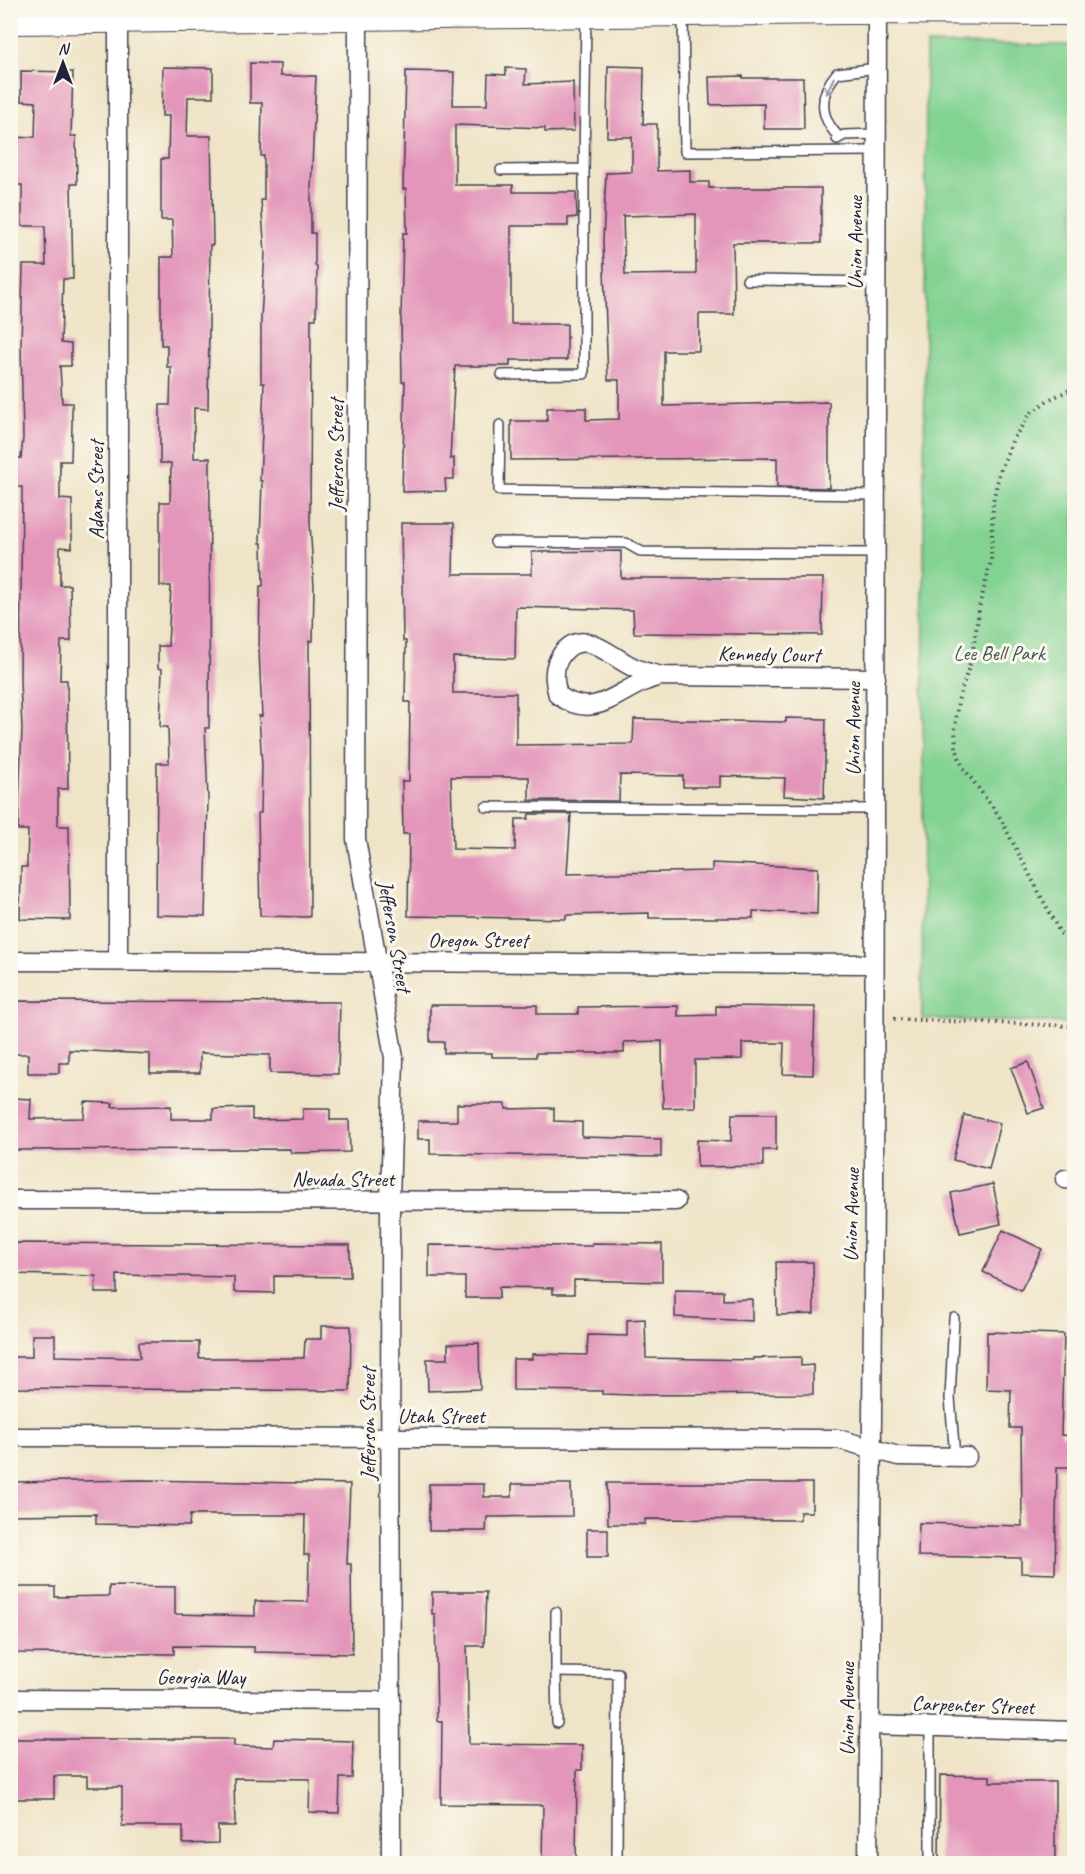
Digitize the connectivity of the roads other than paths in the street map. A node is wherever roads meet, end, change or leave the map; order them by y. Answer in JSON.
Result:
{"nodes":[{"id":1,"x":877,"y":11,"type":"edge"},
{"id":2,"x":544,"y":12,"type":"edge"},
{"id":3,"x":1074,"y":12,"type":"edge"},
{"id":4,"x":683,"y":13,"type":"junction"},
{"id":5,"x":220,"y":14,"type":"edge"},
{"id":6,"x":586,"y":14,"type":"junction"},
{"id":7,"x":358,"y":16,"type":"junction"},
{"id":8,"x":118,"y":20,"type":"junction"},
{"id":9,"x":10,"y":21,"type":"edge"},
{"id":10,"x":877,"y":68,"type":"junction"},
{"id":11,"x":838,"y":136,"type":"junction"},
{"id":12,"x":878,"y":143,"type":"junction"},
{"id":13,"x":837,"y":150,"type":"junction"},
{"id":14,"x":584,"y":169,"type":"junction"},
{"id":15,"x":501,"y":170,"type":"dead end"},
{"id":16,"x":747,"y":280,"type":"dead end"},
{"id":17,"x":878,"y":282,"type":"junction"},
{"id":18,"x":501,"y":375,"type":"dead end"},
{"id":19,"x":500,"y":426,"type":"dead end"},
{"id":20,"x":877,"y":495,"type":"junction"},
{"id":21,"x":495,"y":542,"type":"dead end"},
{"id":22,"x":876,"y":553,"type":"junction"},
{"id":23,"x":662,"y":676,"type":"junction"},
{"id":24,"x":876,"y":678,"type":"junction"},
{"id":25,"x":486,"y":807,"type":"dead end"},
{"id":26,"x":875,"y":809,"type":"junction"},
{"id":27,"x":10,"y":961,"type":"edge"},
{"id":28,"x":118,"y":961,"type":"junction"},
{"id":29,"x":375,"y":963,"type":"junction"},
{"id":30,"x":873,"y":964,"type":"junction"},
{"id":31,"x":10,"y":1200,"type":"edge"},
{"id":32,"x":676,"y":1201,"type":"dead end"},
{"id":33,"x":390,"y":1202,"type":"junction"},
{"id":34,"x":954,"y":1318,"type":"dead end"},
{"id":35,"x":10,"y":1437,"type":"edge"},
{"id":36,"x":390,"y":1438,"type":"junction"},
{"id":37,"x":870,"y":1448,"type":"junction"},
{"id":38,"x":961,"y":1457,"type":"joint"},
{"id":39,"x":556,"y":1611,"type":"dead end"},
{"id":40,"x":556,"y":1672,"type":"junction"},
{"id":41,"x":10,"y":1699,"type":"edge"},
{"id":42,"x":391,"y":1701,"type":"junction"},
{"id":43,"x":557,"y":1723,"type":"dead end"},
{"id":44,"x":869,"y":1725,"type":"junction"},
{"id":45,"x":930,"y":1727,"type":"junction"},
{"id":46,"x":1074,"y":1731,"type":"edge"},
{"id":47,"x":391,"y":1863,"type":"edge"},
{"id":48,"x":617,"y":1863,"type":"edge"},
{"id":49,"x":868,"y":1863,"type":"edge"},
{"id":50,"x":930,"y":1863,"type":"edge"}],
"edges":[{"from":1,"to":3,"type":"main road"},
{"from":1,"to":4,"type":"main road"},
{"from":1,"to":10,"type":"street","name":"Union Avenue"},
{"from":2,"to":6,"type":"main road"},
{"from":2,"to":7,"type":"main road"},
{"from":4,"to":6,"type":"main road"},
{"from":4,"to":13,"type":"lane"},
{"from":5,"to":7,"type":"main road"},
{"from":5,"to":8,"type":"main road"},
{"from":6,"to":14,"type":"lane"},
{"from":7,"to":29,"type":"street","name":"Jefferson Street"},
{"from":8,"to":9,"type":"main road"},
{"from":8,"to":28,"type":"street","name":"Adams Street"},
{"from":10,"to":11,"type":"lane","one_way":true},
{"from":10,"to":12,"type":"street","name":"Union Avenue"},
{"from":11,"to":12,"type":"lane"},
{"from":11,"to":13,"type":"lane"},
{"from":12,"to":13,"type":"lane"},
{"from":12,"to":17,"type":"street","name":"Union Avenue"},
{"from":14,"to":15,"type":"lane"},
{"from":14,"to":18,"type":"lane"},
{"from":16,"to":17,"type":"lane"},
{"from":17,"to":20,"type":"street","name":"Union Avenue"},
{"from":19,"to":20,"type":"lane"},
{"from":20,"to":22,"type":"street","name":"Union Avenue"},
{"from":21,"to":22,"type":"lane"},
{"from":22,"to":24,"type":"street","name":"Union Avenue"},
{"from":23,"to":23,"type":"street","name":"Kennedy Court"},
{"from":23,"to":24,"type":"street","name":"Kennedy Court"},
{"from":24,"to":26,"type":"street","name":"Union Avenue"},
{"from":25,"to":26,"type":"lane"},
{"from":26,"to":30,"type":"street","name":"Union Avenue"},
{"from":27,"to":28,"type":"street","name":"Oregon Street"},
{"from":28,"to":29,"type":"street","name":"Oregon Street"},
{"from":29,"to":30,"type":"street","name":"Oregon Street"},
{"from":29,"to":33,"type":"street","name":"Jefferson Street"},
{"from":30,"to":37,"type":"street","name":"Union Avenue"},
{"from":31,"to":33,"type":"street","name":"Nevada Street"},
{"from":32,"to":33,"type":"street","name":"Nevada Street"},
{"from":33,"to":36,"type":"street","name":"Jefferson Street"},
{"from":34,"to":38,"type":"lane"},
{"from":35,"to":36,"type":"street","name":"Utah Street"},
{"from":36,"to":37,"type":"street","name":"Utah Street"},
{"from":36,"to":42,"type":"street","name":"Jefferson Street"},
{"from":37,"to":38,"type":"street"},
{"from":37,"to":44,"type":"street","name":"Union Avenue"},
{"from":39,"to":40,"type":"lane"},
{"from":40,"to":43,"type":"lane"},
{"from":40,"to":48,"type":"lane"},
{"from":41,"to":42,"type":"street","name":"Georgia Way"},
{"from":42,"to":47,"type":"street","name":"Jefferson Street"},
{"from":44,"to":45,"type":"street","name":"Carpenter Street"},
{"from":44,"to":49,"type":"street","name":"Union Avenue"},
{"from":45,"to":46,"type":"street","name":"Carpenter Street"},
{"from":45,"to":50,"type":"lane"}]}
